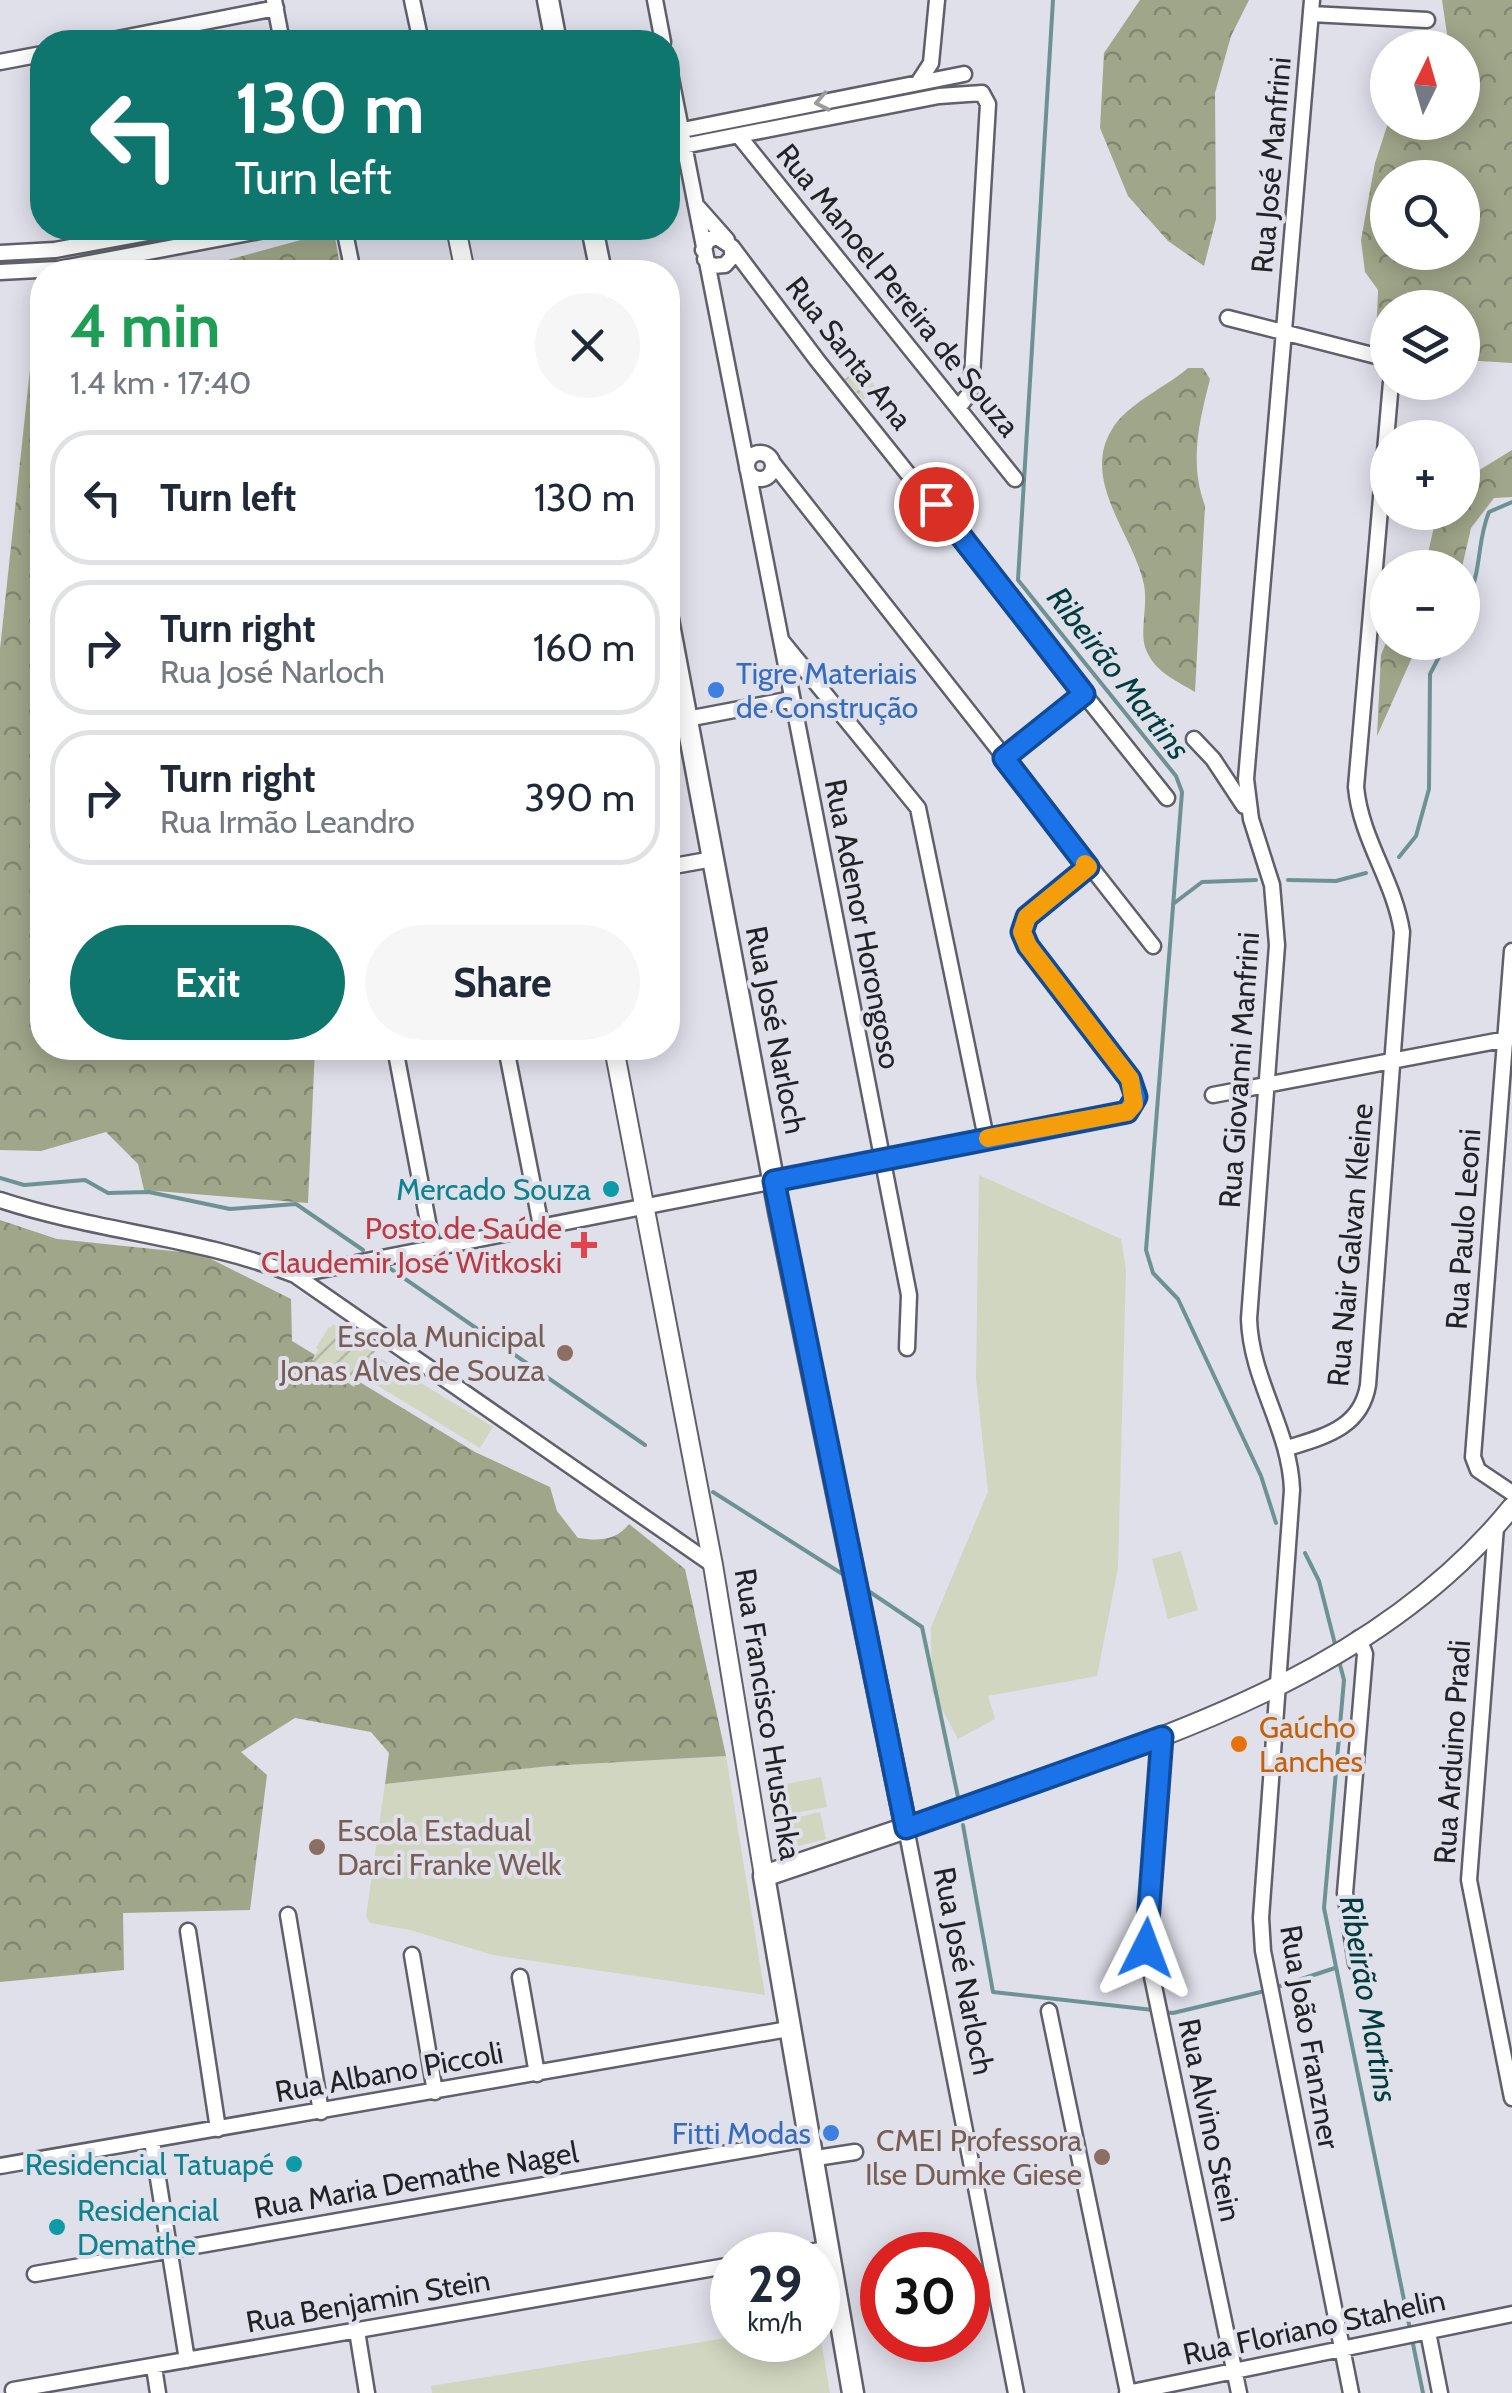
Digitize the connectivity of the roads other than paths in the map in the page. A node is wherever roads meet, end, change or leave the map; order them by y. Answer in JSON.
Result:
{"nodes":[{"id":1,"x":412,"y":0,"type":"edge"},
{"id":2,"x":548,"y":0,"type":"edge"},
{"id":3,"x":655,"y":0,"type":"edge"},
{"id":4,"x":937,"y":0,"type":"edge"},
{"id":5,"x":275,"y":4,"type":"edge"},
{"id":6,"x":1312,"y":7,"type":"edge"},
{"id":7,"x":1427,"y":20,"type":"dead end"},
{"id":8,"x":157,"y":30,"type":"edge"},
{"id":9,"x":280,"y":30,"type":"edge"},
{"id":10,"x":418,"y":30,"type":"edge"},
{"id":11,"x":554,"y":30,"type":"edge"},
{"id":12,"x":661,"y":30,"type":"edge"},
{"id":13,"x":30,"y":56,"type":"edge"},
{"id":14,"x":0,"y":62,"type":"edge"},
{"id":15,"x":964,"y":74,"type":"dead end"},
{"id":16,"x":917,"y":84,"type":"junction"},
{"id":17,"x":920,"y":100,"type":"junction"},
{"id":18,"x":680,"y":136,"type":"edge"},
{"id":19,"x":680,"y":136,"type":"edge"},
{"id":20,"x":738,"y":136,"type":"junction"},
{"id":21,"x":680,"y":144,"type":"edge"},
{"id":22,"x":695,"y":204,"type":"junction"},
{"id":23,"x":109,"y":240,"type":"edge"},
{"id":24,"x":211,"y":240,"type":"edge"},
{"id":25,"x":0,"y":253,"type":"edge"},
{"id":26,"x":728,"y":253,"type":"junction"},
{"id":27,"x":704,"y":255,"type":"junction"},
{"id":28,"x":106,"y":260,"type":"edge"},
{"id":29,"x":30,"y":270,"type":"edge"},
{"id":30,"x":0,"y":272,"type":"edge"},
{"id":31,"x":715,"y":311,"type":"junction"},
{"id":32,"x":1228,"y":318,"type":"dead end"},
{"id":33,"x":1284,"y":334,"type":"junction"},
{"id":34,"x":1370,"y":355,"type":"edge"},
{"id":35,"x":1389,"y":400,"type":"edge"},
{"id":36,"x":958,"y":408,"type":"junction"},
{"id":37,"x":736,"y":414,"type":"junction"},
{"id":38,"x":772,"y":461,"type":"junction"},
{"id":39,"x":747,"y":468,"type":"junction"},
{"id":40,"x":764,"y":479,"type":"junction"},
{"id":41,"x":1015,"y":479,"type":"dead end"},
{"id":42,"x":792,"y":485,"type":"junction"},
{"id":43,"x":756,"y":511,"type":"junction"},
{"id":44,"x":780,"y":639,"type":"junction"},
{"id":45,"x":680,"y":686,"type":"edge"},
{"id":46,"x":1084,"y":694,"type":"junction"},
{"id":47,"x":792,"y":700,"type":"junction"},
{"id":48,"x":686,"y":719,"type":"junction"},
{"id":49,"x":1194,"y":739,"type":"dead end"},
{"id":50,"x":1004,"y":758,"type":"junction"},
{"id":51,"x":1168,"y":798,"type":"dead end"},
{"id":52,"x":1251,"y":819,"type":"junction"},
{"id":53,"x":713,"y":859,"type":"junction"},
{"id":54,"x":680,"y":865,"type":"edge"},
{"id":55,"x":1088,"y":867,"type":"junction"},
{"id":56,"x":1152,"y":946,"type":"dead end"},
{"id":57,"x":1512,"y":951,"type":"edge"},
{"id":58,"x":1508,"y":1038,"type":"edge"},
{"id":59,"x":397,"y":1060,"type":"edge"},
{"id":60,"x":508,"y":1060,"type":"edge"},
{"id":61,"x":616,"y":1060,"type":"edge"},
{"id":62,"x":1394,"y":1060,"type":"junction"},
{"id":63,"x":1268,"y":1084,"type":"junction"},
{"id":64,"x":1213,"y":1095,"type":"dead end"},
{"id":65,"x":986,"y":1138,"type":"junction"},
{"id":66,"x":881,"y":1160,"type":"junction"},
{"id":67,"x":774,"y":1181,"type":"junction"},
{"id":68,"x":0,"y":1200,"type":"edge"},
{"id":69,"x":644,"y":1207,"type":"junction"},
{"id":70,"x":541,"y":1226,"type":"junction"},
{"id":71,"x":433,"y":1248,"type":"junction"},
{"id":72,"x":294,"y":1275,"type":"junction"},
{"id":73,"x":907,"y":1348,"type":"dead end"},
{"id":74,"x":1288,"y":1448,"type":"junction"},
{"id":75,"x":1512,"y":1492,"type":"edge"},
{"id":76,"x":1512,"y":1507,"type":"edge"},
{"id":77,"x":1496,"y":1527,"type":"junction"},
{"id":78,"x":713,"y":1565,"type":"junction"},
{"id":79,"x":1351,"y":1643,"type":"junction"},
{"id":80,"x":1278,"y":1688,"type":"junction"},
{"id":81,"x":1162,"y":1737,"type":"junction"},
{"id":82,"x":906,"y":1828,"type":"junction"},
{"id":83,"x":764,"y":1876,"type":"junction"},
{"id":84,"x":288,"y":1915,"type":"dead end"},
{"id":85,"x":188,"y":1930,"type":"dead end"},
{"id":86,"x":412,"y":1955,"type":"dead end"},
{"id":87,"x":1356,"y":1963,"type":"dead end"},
{"id":88,"x":520,"y":1978,"type":"dead end"},
{"id":89,"x":1049,"y":2010,"type":"dead end"},
{"id":90,"x":788,"y":2029,"type":"junction"},
{"id":91,"x":537,"y":2074,"type":"junction"},
{"id":92,"x":434,"y":2092,"type":"junction"},
{"id":93,"x":1512,"y":2098,"type":"edge"},
{"id":94,"x":322,"y":2112,"type":"junction"},
{"id":95,"x":218,"y":2129,"type":"junction"},
{"id":96,"x":152,"y":2140,"type":"junction"},
{"id":97,"x":808,"y":2149,"type":"junction"},
{"id":98,"x":855,"y":2152,"type":"dead end"},
{"id":99,"x":0,"y":2166,"type":"edge"},
{"id":100,"x":823,"y":2232,"type":"edge"},
{"id":101,"x":170,"y":2252,"type":"junction"},
{"id":102,"x":710,"y":2269,"type":"edge"},
{"id":103,"x":35,"y":2274,"type":"dead end"},
{"id":104,"x":1512,"y":2314,"type":"edge"},
{"id":105,"x":840,"y":2321,"type":"edge"},
{"id":106,"x":358,"y":2331,"type":"junction"},
{"id":107,"x":1424,"y":2332,"type":"junction"},
{"id":108,"x":1342,"y":2349,"type":"junction"},
{"id":109,"x":187,"y":2360,"type":"junction"},
{"id":110,"x":154,"y":2366,"type":"junction"},
{"id":111,"x":1234,"y":2370,"type":"junction"},
{"id":112,"x":48,"y":2389,"type":"edge"},
{"id":113,"x":13,"y":2390,"type":"dead end"},
{"id":114,"x":158,"y":2393,"type":"edge"},
{"id":115,"x":368,"y":2393,"type":"edge"},
{"id":116,"x":854,"y":2393,"type":"edge"},
{"id":117,"x":1016,"y":2393,"type":"edge"},
{"id":118,"x":1127,"y":2393,"type":"edge"},
{"id":119,"x":1239,"y":2393,"type":"edge"},
{"id":120,"x":1351,"y":2393,"type":"edge"},
{"id":121,"x":1440,"y":2393,"type":"edge"}],
"edges":[{"from":1,"to":10,"type":"street"},
{"from":2,"to":11,"type":"main road"},
{"from":3,"to":12,"type":"street"},
{"from":4,"to":16,"type":"street"},
{"from":5,"to":8,"type":"street"},
{"from":5,"to":9,"type":"street"},
{"from":6,"to":7,"type":"street"},
{"from":6,"to":33,"type":"street","name":"Rua José Manfrini"},
{"from":13,"to":14,"type":"street"},
{"from":15,"to":16,"type":"street"},
{"from":16,"to":17,"type":"street"},
{"from":16,"to":18,"type":"street","one_way":true},
{"from":17,"to":20,"type":"street"},
{"from":17,"to":36,"type":"street"},
{"from":19,"to":20,"type":"street"},
{"from":20,"to":36,"type":"street","name":"Rua Manoel Pereira de Souza"},
{"from":21,"to":22,"type":"street","name":"Rua Adenor Horongoso"},
{"from":22,"to":26,"type":"street"},
{"from":22,"to":27,"type":"street","name":"Rua Adenor Horongoso"},
{"from":23,"to":25,"type":"street"},
{"from":24,"to":28,"type":"street"},
{"from":26,"to":27,"type":"street","name":"Rua Santa Ana"},
{"from":26,"to":27,"type":"street"},
{"from":26,"to":31,"type":"street","name":"Rua Adenor Horongoso"},
{"from":26,"to":46,"type":"street","name":"Rua Santa Ana"},
{"from":27,"to":31,"type":"street","name":"Rua Adenor Horongoso"},
{"from":29,"to":30,"type":"street"},
{"from":31,"to":37,"type":"street","name":"Rua Adenor Horongoso"},
{"from":32,"to":33,"type":"street"},
{"from":33,"to":34,"type":"street"},
{"from":33,"to":52,"type":"street","name":"Rua Giovanni Manfrini"},
{"from":35,"to":62,"type":"street","name":"Rua Nair Galvan Kleine"},
{"from":36,"to":41,"type":"street","name":"Rua Manoel Pereira de Souza"},
{"from":37,"to":38,"type":"street","name":"Rua Adenor Horongoso"},
{"from":37,"to":39,"type":"street","name":"Rua Adenor Horongoso"},
{"from":38,"to":39,"type":"street"},
{"from":38,"to":40,"type":"street","name":"Rua Adenor Horongoso"},
{"from":38,"to":42,"type":"street","name":"Rua Adenor Horongoso"},
{"from":39,"to":40,"type":"street"},
{"from":39,"to":43,"type":"street","name":"Rua Adenor Horongoso"},
{"from":40,"to":42,"type":"street"},
{"from":40,"to":43,"type":"street","name":"Rua Adenor Horongoso"},
{"from":42,"to":50,"type":"street","name":"Rua Adenor Horongoso"},
{"from":43,"to":44,"type":"street","name":"Rua Adenor Horongoso"},
{"from":44,"to":47,"type":"street","name":"Rua Adenor Horongoso"},
{"from":44,"to":65,"type":"street"},
{"from":45,"to":48,"type":"main road","name":"Rua José Narloch"},
{"from":46,"to":50,"type":"street"},
{"from":46,"to":51,"type":"street","name":"Rua Santa Ana"},
{"from":47,"to":48,"type":"street"},
{"from":47,"to":66,"type":"street","name":"Rua Adenor Horongoso"},
{"from":48,"to":53,"type":"main road","name":"Rua José Narloch"},
{"from":49,"to":52,"type":"street"},
{"from":50,"to":55,"type":"street","name":"Rua Adenor Horongoso"},
{"from":52,"to":63,"type":"street","name":"Rua Giovanni Manfrini"},
{"from":53,"to":54,"type":"street"},
{"from":53,"to":67,"type":"main road","name":"Rua José Narloch"},
{"from":55,"to":56,"type":"street","name":"Rua Adenor Horongoso"},
{"from":55,"to":65,"type":"street"},
{"from":57,"to":58,"type":"street","name":"Rua Paulo Leoni"},
{"from":58,"to":62,"type":"street"},
{"from":58,"to":75,"type":"street","name":"Rua Paulo Leoni"},
{"from":59,"to":71,"type":"street"},
{"from":60,"to":70,"type":"street"},
{"from":61,"to":69,"type":"street","name":"Rua Francisco Hruschka"},
{"from":62,"to":63,"type":"street"},
{"from":62,"to":74,"type":"street","name":"Rua Nair Galvan Kleine"},
{"from":63,"to":64,"type":"street"},
{"from":63,"to":74,"type":"street","name":"Rua Giovanni Manfrini"},
{"from":65,"to":66,"type":"street"},
{"from":66,"to":67,"type":"street"},
{"from":66,"to":73,"type":"street","name":"Rua Adenor Horongoso"},
{"from":67,"to":69,"type":"street"},
{"from":67,"to":82,"type":"main road","name":"Rua José Narloch"},
{"from":68,"to":72,"type":"street"},
{"from":69,"to":70,"type":"street"},
{"from":69,"to":78,"type":"street","name":"Rua Francisco Hruschka"},
{"from":70,"to":71,"type":"street"},
{"from":71,"to":72,"type":"street"},
{"from":72,"to":78,"type":"street"},
{"from":74,"to":80,"type":"street","name":"Rua Giovanni Manfrini"},
{"from":76,"to":77,"type":"street"},
{"from":77,"to":79,"type":"street"},
{"from":77,"to":93,"type":"street","name":"Rua Arduino Pradi"},
{"from":78,"to":83,"type":"street","name":"Rua Francisco Hruschka"},
{"from":79,"to":80,"type":"street"},
{"from":79,"to":87,"type":"street"},
{"from":80,"to":81,"type":"street"},
{"from":80,"to":108,"type":"street","name":"Rua João Franzner"},
{"from":81,"to":82,"type":"street"},
{"from":81,"to":111,"type":"street","name":"Rua Alvino Stein"},
{"from":82,"to":83,"type":"main road"},
{"from":82,"to":117,"type":"street","name":"Rua José Narloch"},
{"from":83,"to":90,"type":"main road","name":"Rua Francisco Hruschka"},
{"from":84,"to":94,"type":"street"},
{"from":85,"to":95,"type":"street"},
{"from":86,"to":92,"type":"street"},
{"from":88,"to":91,"type":"street"},
{"from":89,"to":118,"type":"street"},
{"from":90,"to":91,"type":"street","name":"Rua Albano Piccoli"},
{"from":90,"to":97,"type":"main road","name":"Rua Francisco Hruschka"},
{"from":91,"to":92,"type":"street","name":"Rua Albano Piccoli"},
{"from":92,"to":94,"type":"street","name":"Rua Albano Piccoli"},
{"from":94,"to":95,"type":"street","name":"Rua Albano Piccoli"},
{"from":95,"to":96,"type":"street","name":"Rua Albano Piccoli"},
{"from":96,"to":99,"type":"street","name":"Rua Albano Piccoli"},
{"from":96,"to":101,"type":"street"},
{"from":97,"to":98,"type":"street","name":"Rua Maria Demathe Nagel"},
{"from":97,"to":100,"type":"main road","name":"Rua Francisco Hruschka"},
{"from":97,"to":101,"type":"street","name":"Rua Maria Demathe Nagel"},
{"from":101,"to":103,"type":"street","name":"Rua Maria Demathe Nagel"},
{"from":101,"to":109,"type":"street"},
{"from":102,"to":106,"type":"street","name":"Rua Benjamin Stein"},
{"from":104,"to":107,"type":"street","name":"Rua Floriano Stahelin"},
{"from":105,"to":116,"type":"main road","name":"Rua Francisco Hruschka"},
{"from":106,"to":109,"type":"street","name":"Rua Benjamin Stein"},
{"from":106,"to":115,"type":"street"},
{"from":107,"to":108,"type":"street","name":"Rua Floriano Stahelin"},
{"from":107,"to":121,"type":"street"},
{"from":108,"to":111,"type":"street","name":"Rua Floriano Stahelin"},
{"from":108,"to":120,"type":"street","name":"Rua João Franzner"},
{"from":109,"to":110,"type":"street","name":"Rua Benjamin Stein"},
{"from":110,"to":112,"type":"street","name":"Rua Benjamin Stein"},
{"from":110,"to":114,"type":"street"},
{"from":111,"to":118,"type":"street","name":"Rua Floriano Stahelin"},
{"from":111,"to":119,"type":"street","name":"Rua Alvino Stein"},
{"from":112,"to":113,"type":"street","name":"Rua Benjamin Stein"}]}
